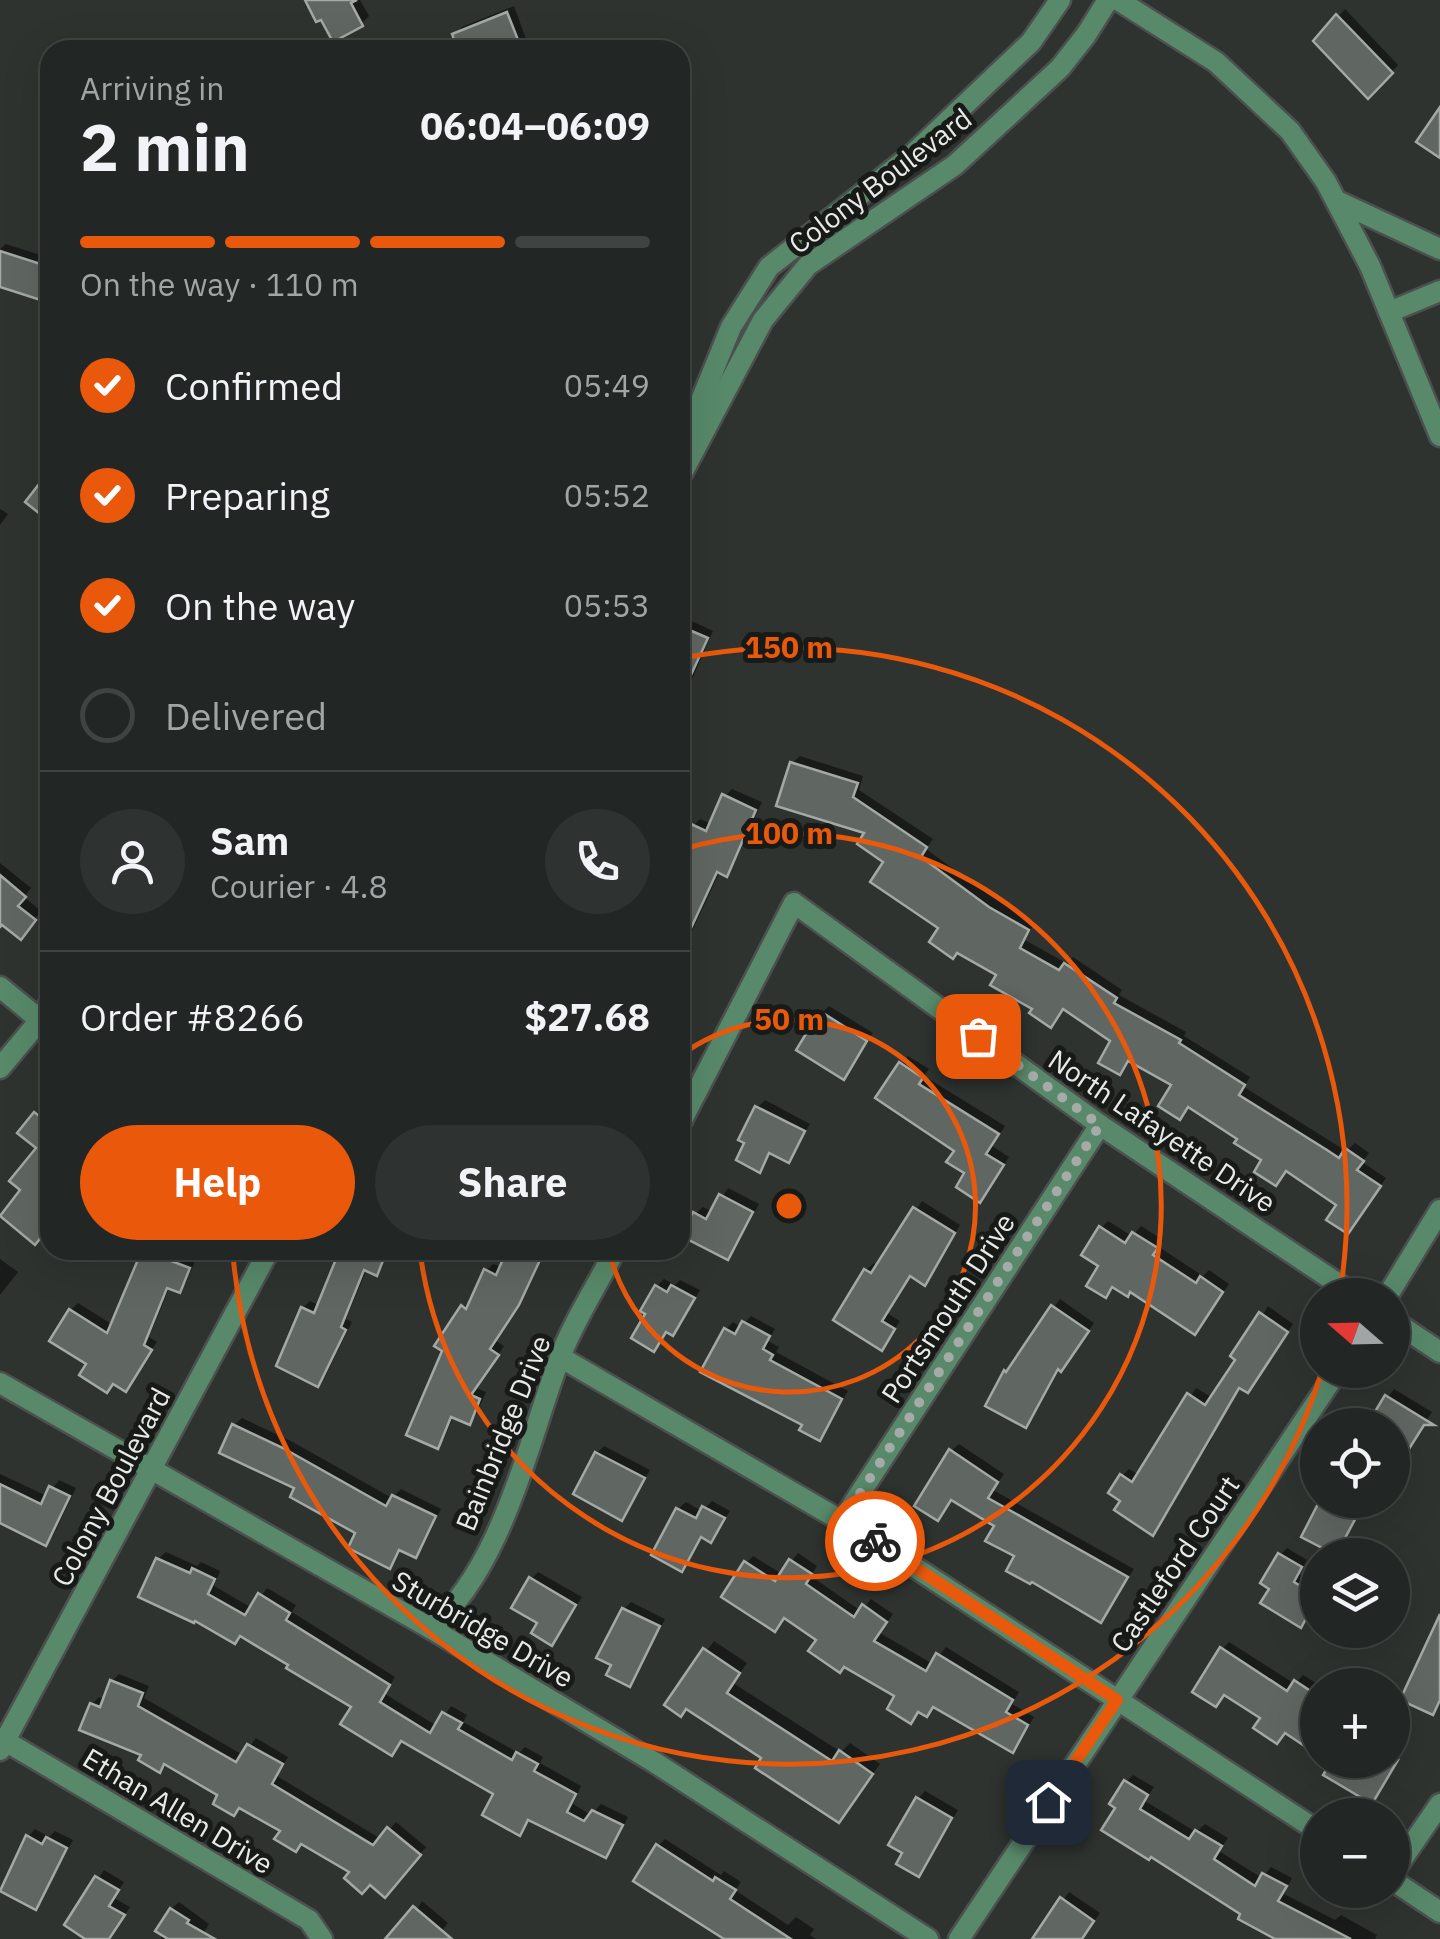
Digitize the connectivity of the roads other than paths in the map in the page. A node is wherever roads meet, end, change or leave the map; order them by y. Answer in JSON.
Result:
{"nodes":[{"id":1,"x":1060,"y":0,"type":"edge"},
{"id":2,"x":1108,"y":0,"type":"edge"},
{"id":3,"x":1118,"y":0,"type":"edge"},
{"id":4,"x":1337,"y":201,"type":"junction"},
{"id":5,"x":1440,"y":250,"type":"edge"},
{"id":6,"x":1440,"y":291,"type":"edge"},
{"id":7,"x":1389,"y":312,"type":"junction"},
{"id":8,"x":690,"y":427,"type":"edge"},
{"id":9,"x":1440,"y":436,"type":"edge"},
{"id":10,"x":690,"y":457,"type":"edge"},
{"id":11,"x":0,"y":988,"type":"edge"},
{"id":12,"x":40,"y":1008,"type":"edge"},
{"id":13,"x":40,"y":1017,"type":"edge"},
{"id":14,"x":0,"y":1068,"type":"edge"},
{"id":15,"x":690,"y":1105,"type":"edge"},
{"id":16,"x":1100,"y":1125,"type":"junction"},
{"id":17,"x":1440,"y":1210,"type":"edge"},
{"id":18,"x":264,"y":1260,"type":"edge"},
{"id":19,"x":610,"y":1260,"type":"edge"},
{"id":20,"x":1330,"y":1278,"type":"edge"},
{"id":21,"x":1398,"y":1278,"type":"edge"},
{"id":22,"x":1410,"y":1332,"type":"edge"},
{"id":23,"x":1440,"y":1352,"type":"edge"},
{"id":24,"x":560,"y":1356,"type":"junction"},
{"id":25,"x":0,"y":1383,"type":"edge"},
{"id":26,"x":1326,"y":1388,"type":"edge"},
{"id":27,"x":152,"y":1471,"type":"junction"},
{"id":28,"x":842,"y":1521,"type":"junction"},
{"id":29,"x":430,"y":1628,"type":"junction"},
{"id":30,"x":1117,"y":1700,"type":"junction"},
{"id":31,"x":2,"y":1743,"type":"edge"},
{"id":32,"x":1440,"y":1804,"type":"edge"},
{"id":33,"x":1300,"y":1819,"type":"edge"},
{"id":34,"x":1410,"y":1850,"type":"edge"},
{"id":35,"x":1410,"y":1890,"type":"edge"},
{"id":36,"x":1440,"y":1912,"type":"edge"},
{"id":37,"x":322,"y":1939,"type":"edge"},
{"id":38,"x":928,"y":1939,"type":"edge"},
{"id":39,"x":959,"y":1939,"type":"edge"}],
"edges":[{"from":1,"to":8,"type":"street","name":"Colony Boulevard"},
{"from":2,"to":10,"type":"street","name":"Colony Boulevard"},
{"from":3,"to":4,"type":"street"},
{"from":4,"to":5,"type":"street"},
{"from":4,"to":7,"type":"street"},
{"from":6,"to":7,"type":"street"},
{"from":7,"to":9,"type":"street"},
{"from":11,"to":12,"type":"street"},
{"from":13,"to":14,"type":"street"},
{"from":15,"to":16,"type":"street","name":"North Lafayette Drive"},
{"from":16,"to":20,"type":"street","name":"North Lafayette Drive"},
{"from":16,"to":28,"type":"street","name":"Portsmouth Drive"},
{"from":17,"to":21,"type":"street"},
{"from":18,"to":27,"type":"street","name":"Colony Boulevard"},
{"from":19,"to":24,"type":"street","name":"Bainbridge Drive"},
{"from":22,"to":23,"type":"street"},
{"from":24,"to":28,"type":"street"},
{"from":24,"to":29,"type":"street","name":"Bainbridge Drive"},
{"from":25,"to":27,"type":"street","name":"Sturbridge Drive"},
{"from":26,"to":30,"type":"street","name":"Castleford Court"},
{"from":27,"to":29,"type":"street","name":"Sturbridge Drive"},
{"from":27,"to":31,"type":"street","name":"Colony Boulevard"},
{"from":28,"to":30,"type":"street"},
{"from":29,"to":38,"type":"street","name":"Sturbridge Drive"},
{"from":30,"to":33,"type":"street"},
{"from":30,"to":39,"type":"street","name":"Castleford Court"},
{"from":31,"to":37,"type":"street","name":"Ethan Allen Drive"},
{"from":32,"to":34,"type":"street"},
{"from":35,"to":36,"type":"street"}]}
